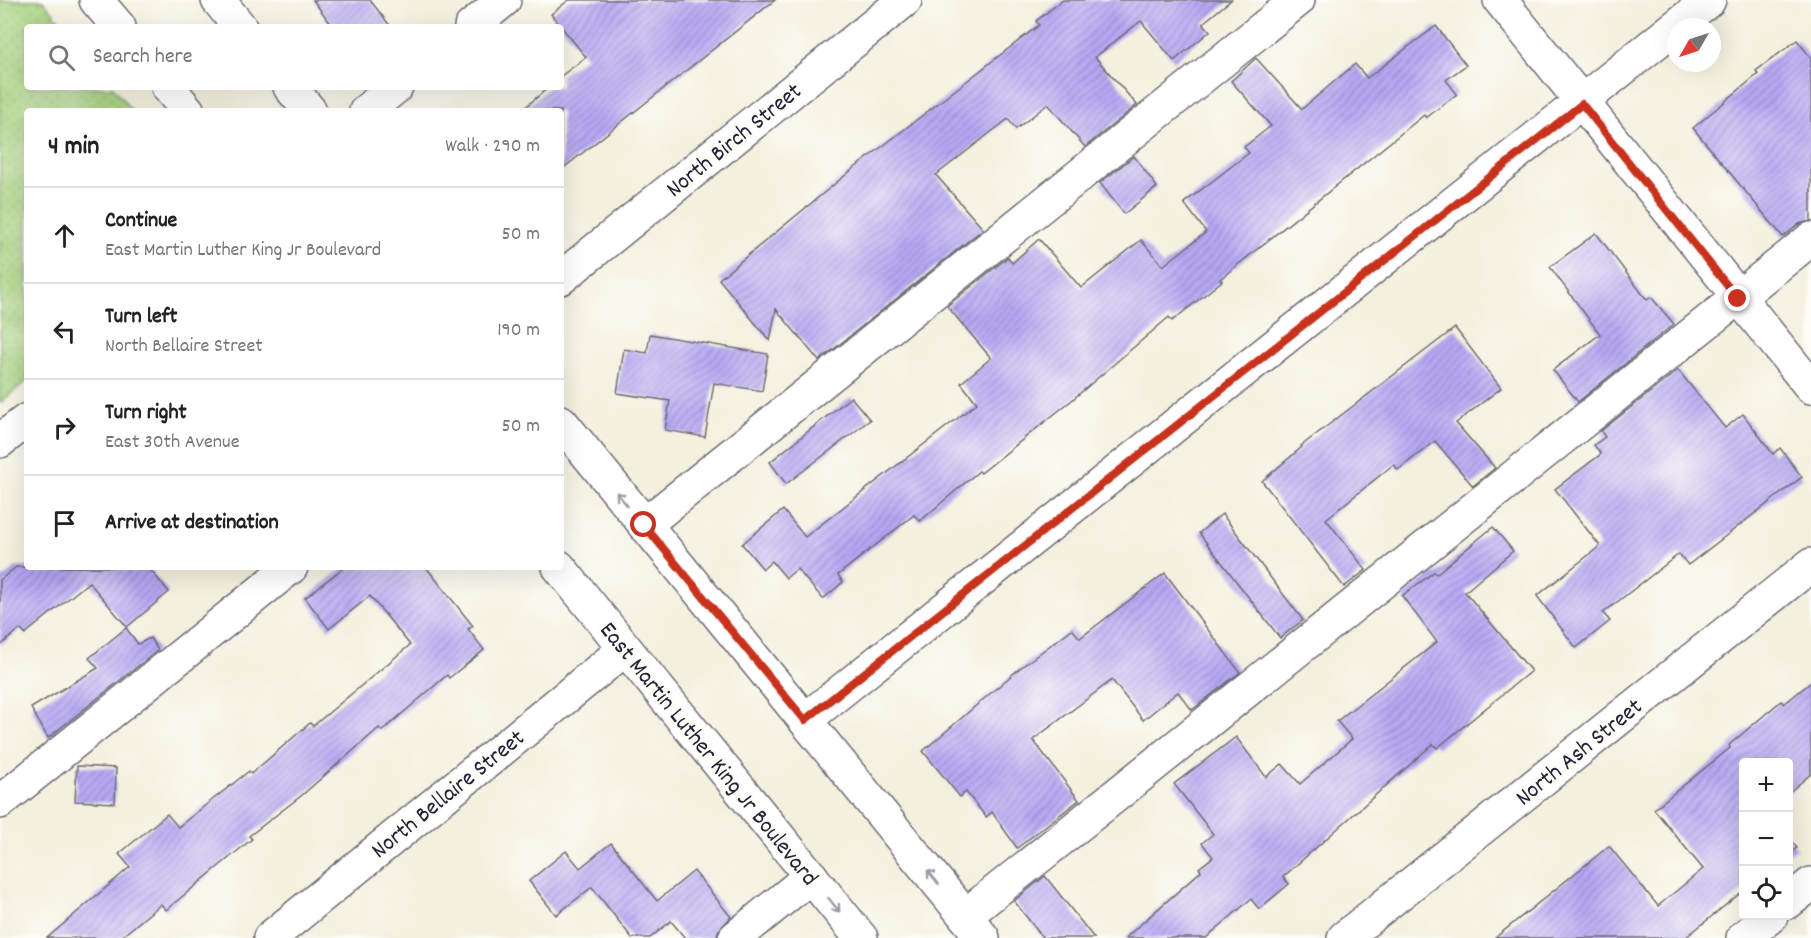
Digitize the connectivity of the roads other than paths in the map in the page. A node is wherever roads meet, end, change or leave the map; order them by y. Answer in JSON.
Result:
{"nodes":[{"id":1,"x":218,"y":0,"type":"edge"},
{"id":2,"x":504,"y":0,"type":"edge"},
{"id":3,"x":905,"y":0,"type":"edge"},
{"id":4,"x":1298,"y":0,"type":"edge"},
{"id":5,"x":1500,"y":0,"type":"edge"},
{"id":6,"x":1709,"y":0,"type":"edge"},
{"id":7,"x":238,"y":24,"type":"edge"},
{"id":8,"x":475,"y":24,"type":"edge"},
{"id":9,"x":170,"y":90,"type":"edge"},
{"id":10,"x":292,"y":90,"type":"edge"},
{"id":11,"x":392,"y":90,"type":"edge"},
{"id":12,"x":1582,"y":104,"type":"junction"},
{"id":13,"x":186,"y":108,"type":"edge"},
{"id":14,"x":308,"y":108,"type":"edge"},
{"id":15,"x":370,"y":108,"type":"edge"},
{"id":16,"x":1811,"y":240,"type":"edge"},
{"id":17,"x":564,"y":276,"type":"edge"},
{"id":18,"x":1738,"y":299,"type":"junction"},
{"id":19,"x":1811,"y":387,"type":"edge"},
{"id":20,"x":24,"y":422,"type":"edge"},
{"id":21,"x":564,"y":426,"type":"edge"},
{"id":22,"x":0,"y":441,"type":"edge"},
{"id":23,"x":644,"y":525,"type":"junction"},
{"id":24,"x":1811,"y":565,"type":"edge"},
{"id":25,"x":287,"y":570,"type":"edge"},
{"id":26,"x":561,"y":570,"type":"edge"},
{"id":27,"x":625,"y":649,"type":"junction"},
{"id":28,"x":805,"y":720,"type":"junction"},
{"id":29,"x":0,"y":802,"type":"edge"},
{"id":30,"x":811,"y":876,"type":"junction"},
{"id":31,"x":1811,"y":884,"type":"edge"},
{"id":32,"x":1793,"y":898,"type":"edge"},
{"id":33,"x":1765,"y":920,"type":"edge"},
{"id":34,"x":974,"y":927,"type":"edge"},
{"id":35,"x":270,"y":938,"type":"edge"},
{"id":36,"x":735,"y":938,"type":"edge"},
{"id":37,"x":861,"y":938,"type":"edge"},
{"id":38,"x":1344,"y":938,"type":"edge"},
{"id":39,"x":1743,"y":938,"type":"edge"}],
"edges":[{"from":1,"to":7,"type":"street"},
{"from":2,"to":8,"type":"street"},
{"from":3,"to":17,"type":"street","name":"North Birch Street"},
{"from":4,"to":23,"type":"street"},
{"from":5,"to":12,"type":"street"},
{"from":6,"to":12,"type":"street"},
{"from":9,"to":13,"type":"street"},
{"from":10,"to":14,"type":"street"},
{"from":11,"to":15,"type":"street"},
{"from":12,"to":18,"type":"street"},
{"from":12,"to":28,"type":"street"},
{"from":16,"to":18,"type":"street"},
{"from":18,"to":19,"type":"street"},
{"from":18,"to":34,"type":"street"},
{"from":20,"to":22,"type":"street"},
{"from":23,"to":21,"type":"street","one_way":true},
{"from":23,"to":28,"type":"street"},
{"from":24,"to":38,"type":"street","name":"North Ash Street"},
{"from":25,"to":29,"type":"street"},
{"from":26,"to":27,"type":"street","name":"East Martin Luther King Jr Boulevard"},
{"from":27,"to":30,"type":"street","name":"East Martin Luther King Jr Boulevard"},
{"from":27,"to":35,"type":"street","name":"North Bellaire Street"},
{"from":34,"to":28,"type":"street","one_way":true},
{"from":30,"to":36,"type":"street"},
{"from":30,"to":37,"type":"street","name":"East Martin Luther King Jr Boulevard","one_way":true},
{"from":31,"to":32,"type":"street"},
{"from":33,"to":39,"type":"street"}]}
